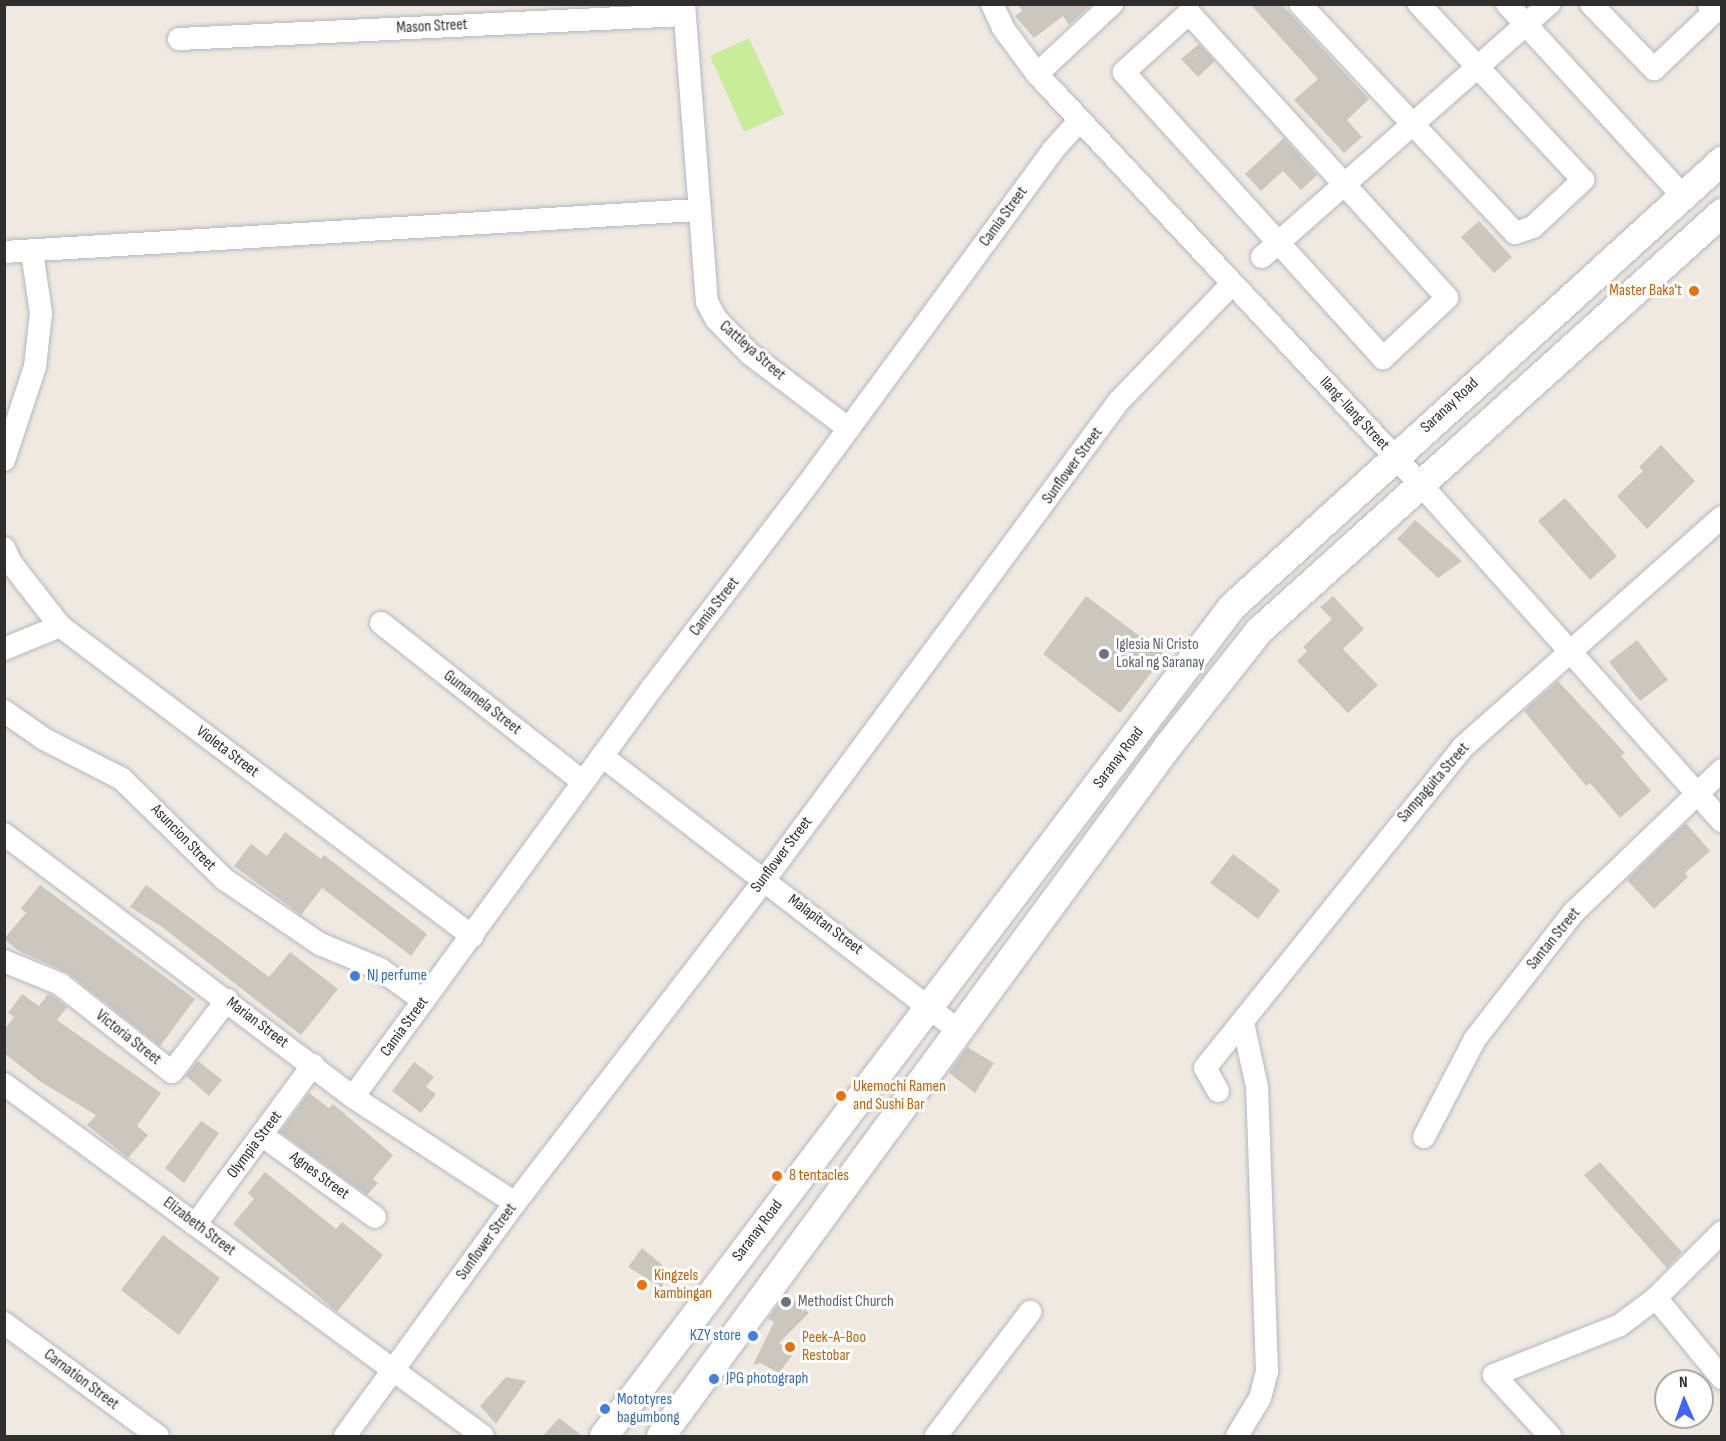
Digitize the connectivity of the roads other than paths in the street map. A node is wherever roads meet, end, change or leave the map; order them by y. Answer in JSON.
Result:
{"nodes":[{"id":1,"x":992,"y":4,"type":"edge"},
{"id":2,"x":1300,"y":4,"type":"edge"},
{"id":3,"x":1419,"y":4,"type":"edge"},
{"id":4,"x":1507,"y":4,"type":"edge"},
{"id":5,"x":1549,"y":4,"type":"edge"},
{"id":6,"x":1591,"y":4,"type":"edge"},
{"id":7,"x":1709,"y":4,"type":"edge"},
{"id":8,"x":1110,"y":5,"type":"edge"},
{"id":9,"x":684,"y":10,"type":"edge"},
{"id":10,"x":1526,"y":25,"type":"junction"},
{"id":11,"x":179,"y":39,"type":"dead end"},
{"id":12,"x":1477,"y":69,"type":"junction"},
{"id":13,"x":1037,"y":74,"type":"junction"},
{"id":14,"x":1080,"y":120,"type":"junction"},
{"id":15,"x":1412,"y":128,"type":"junction"},
{"id":16,"x":1722,"y":161,"type":"edge"},
{"id":17,"x":1345,"y":185,"type":"junction"},
{"id":18,"x":1682,"y":195,"type":"junction"},
{"id":19,"x":697,"y":210,"type":"junction"},
{"id":20,"x":1722,"y":213,"type":"edge"},
{"id":21,"x":1270,"y":250,"type":"junction"},
{"id":22,"x":4,"y":252,"type":"edge"},
{"id":23,"x":32,"y":252,"type":"junction"},
{"id":24,"x":1232,"y":284,"type":"junction"},
{"id":25,"x":849,"y":429,"type":"junction"},
{"id":26,"x":1396,"y":458,"type":"junction"},
{"id":27,"x":4,"y":460,"type":"edge"},
{"id":28,"x":1423,"y":487,"type":"junction"},
{"id":29,"x":1722,"y":517,"type":"edge"},
{"id":30,"x":4,"y":548,"type":"edge"},
{"id":31,"x":381,"y":623,"type":"dead end"},
{"id":32,"x":60,"y":626,"type":"junction"},
{"id":33,"x":4,"y":649,"type":"edge"},
{"id":34,"x":1569,"y":654,"type":"junction"},
{"id":35,"x":4,"y":711,"type":"edge"},
{"id":36,"x":602,"y":756,"type":"junction"},
{"id":37,"x":1722,"y":770,"type":"edge"},
{"id":38,"x":583,"y":782,"type":"junction"},
{"id":39,"x":1696,"y":793,"type":"junction"},
{"id":40,"x":1722,"y":821,"type":"edge"},
{"id":41,"x":4,"y":834,"type":"edge"},
{"id":42,"x":765,"y":879,"type":"junction"},
{"id":43,"x":472,"y":936,"type":"junction"},
{"id":44,"x":4,"y":961,"type":"edge"},
{"id":45,"x":227,"y":1000,"type":"junction"},
{"id":46,"x":424,"y":1002,"type":"junction"},
{"id":47,"x":932,"y":1007,"type":"junction"},
{"id":48,"x":1243,"y":1023,"type":"junction"},
{"id":49,"x":959,"y":1031,"type":"junction"},
{"id":50,"x":313,"y":1065,"type":"junction"},
{"id":51,"x":4,"y":1084,"type":"edge"},
{"id":52,"x":1218,"y":1091,"type":"dead end"},
{"id":53,"x":353,"y":1097,"type":"junction"},
{"id":54,"x":263,"y":1136,"type":"junction"},
{"id":55,"x":1424,"y":1137,"type":"dead end"},
{"id":56,"x":515,"y":1203,"type":"junction"},
{"id":57,"x":375,"y":1217,"type":"dead end"},
{"id":58,"x":195,"y":1225,"type":"junction"},
{"id":59,"x":1722,"y":1232,"type":"edge"},
{"id":60,"x":1656,"y":1298,"type":"junction"},
{"id":61,"x":1030,"y":1312,"type":"dead end"},
{"id":62,"x":4,"y":1323,"type":"edge"},
{"id":63,"x":393,"y":1371,"type":"junction"},
{"id":64,"x":1722,"y":1378,"type":"edge"},
{"id":65,"x":158,"y":1437,"type":"edge"},
{"id":66,"x":345,"y":1437,"type":"edge"},
{"id":67,"x":483,"y":1437,"type":"edge"},
{"id":68,"x":604,"y":1437,"type":"edge"},
{"id":69,"x":661,"y":1437,"type":"edge"},
{"id":70,"x":936,"y":1437,"type":"edge"},
{"id":71,"x":1237,"y":1437,"type":"edge"},
{"id":72,"x":1550,"y":1437,"type":"edge"}],
"edges":[{"from":1,"to":13,"type":"street","name":"Ilang-Ilang Street"},
{"from":2,"to":15,"type":"street"},
{"from":3,"to":12,"type":"street"},
{"from":4,"to":10,"type":"street"},
{"from":5,"to":10,"type":"street"},
{"from":6,"to":7,"type":"street"},
{"from":8,"to":13,"type":"street"},
{"from":9,"to":11,"type":"street","name":"Mason Street"},
{"from":9,"to":19,"type":"street","name":"Cattleya Street"},
{"from":10,"to":12,"type":"street"},
{"from":10,"to":18,"type":"street"},
{"from":12,"to":15,"type":"street"},
{"from":12,"to":15,"type":"street"},
{"from":13,"to":14,"type":"street","name":"Ilang-Ilang Street"},
{"from":14,"to":24,"type":"street","name":"Ilang-Ilang Street"},
{"from":14,"to":25,"type":"street","name":"Camia Street"},
{"from":15,"to":17,"type":"street"},
{"from":16,"to":18,"type":"street","name":"Saranay Road"},
{"from":17,"to":21,"type":"street"},
{"from":17,"to":21,"type":"street"},
{"from":17,"to":21,"type":"street"},
{"from":18,"to":26,"type":"street","name":"Saranay Road"},
{"from":19,"to":23,"type":"street"},
{"from":19,"to":25,"type":"street","name":"Cattleya Street"},
{"from":20,"to":28,"type":"street","name":"Saranay Road"},
{"from":22,"to":23,"type":"street"},
{"from":23,"to":27,"type":"street"},
{"from":24,"to":26,"type":"street","name":"Ilang-Ilang Street"},
{"from":24,"to":42,"type":"street","name":"Sunflower Street"},
{"from":25,"to":36,"type":"street","name":"Camia Street"},
{"from":26,"to":28,"type":"street","name":"Ilang-Ilang Street"},
{"from":26,"to":47,"type":"street","name":"Saranay Road"},
{"from":28,"to":34,"type":"street","name":"Ilang-Ilang Street"},
{"from":28,"to":49,"type":"street","name":"Saranay Road"},
{"from":29,"to":34,"type":"street","name":"Sampaguita Street"},
{"from":30,"to":32,"type":"street","name":"Violeta Street"},
{"from":31,"to":38,"type":"street","name":"Gumamela Street"},
{"from":32,"to":33,"type":"street"},
{"from":32,"to":43,"type":"street","name":"Violeta Street"},
{"from":34,"to":39,"type":"street","name":"Ilang-Ilang Street"},
{"from":34,"to":48,"type":"street","name":"Sampaguita Street"},
{"from":35,"to":46,"type":"street","name":"Asuncion Street"},
{"from":36,"to":38,"type":"street","name":"Camia Street"},
{"from":36,"to":42,"type":"street","name":"Malapitan Street"},
{"from":37,"to":39,"type":"street","name":"Santan Street"},
{"from":38,"to":43,"type":"street","name":"Camia Street"},
{"from":39,"to":40,"type":"street","name":"Ilang-Ilang Street"},
{"from":39,"to":55,"type":"street","name":"Santan Street"},
{"from":41,"to":45,"type":"street","name":"Marian Street"},
{"from":42,"to":47,"type":"street","name":"Malapitan Street"},
{"from":42,"to":56,"type":"street","name":"Sunflower Street"},
{"from":43,"to":46,"type":"street","name":"Camia Street"},
{"from":44,"to":45,"type":"street","name":"Victoria Street"},
{"from":45,"to":50,"type":"street","name":"Marian Street"},
{"from":46,"to":53,"type":"street","name":"Camia Street"},
{"from":47,"to":49,"type":"street","name":"Malapitan Street"},
{"from":47,"to":68,"type":"street","name":"Saranay Road"},
{"from":48,"to":52,"type":"street","name":"Sampaguita Street"},
{"from":48,"to":71,"type":"street"},
{"from":49,"to":69,"type":"street","name":"Saranay Road"},
{"from":50,"to":53,"type":"street","name":"Marian Street"},
{"from":50,"to":54,"type":"street","name":"Olympia Street"},
{"from":51,"to":58,"type":"street","name":"Elizabeth Street"},
{"from":53,"to":56,"type":"street","name":"Marian Street"},
{"from":54,"to":57,"type":"street","name":"Agnes Street"},
{"from":54,"to":58,"type":"street","name":"Olympia Street"},
{"from":56,"to":63,"type":"street","name":"Sunflower Street"},
{"from":58,"to":63,"type":"street","name":"Elizabeth Street"},
{"from":59,"to":60,"type":"street"},
{"from":60,"to":64,"type":"street"},
{"from":60,"to":72,"type":"street"},
{"from":61,"to":70,"type":"street"},
{"from":62,"to":65,"type":"street","name":"Carnation Street"},
{"from":63,"to":66,"type":"street","name":"Sunflower Street"},
{"from":63,"to":67,"type":"street","name":"Elizabeth Street"}]}
